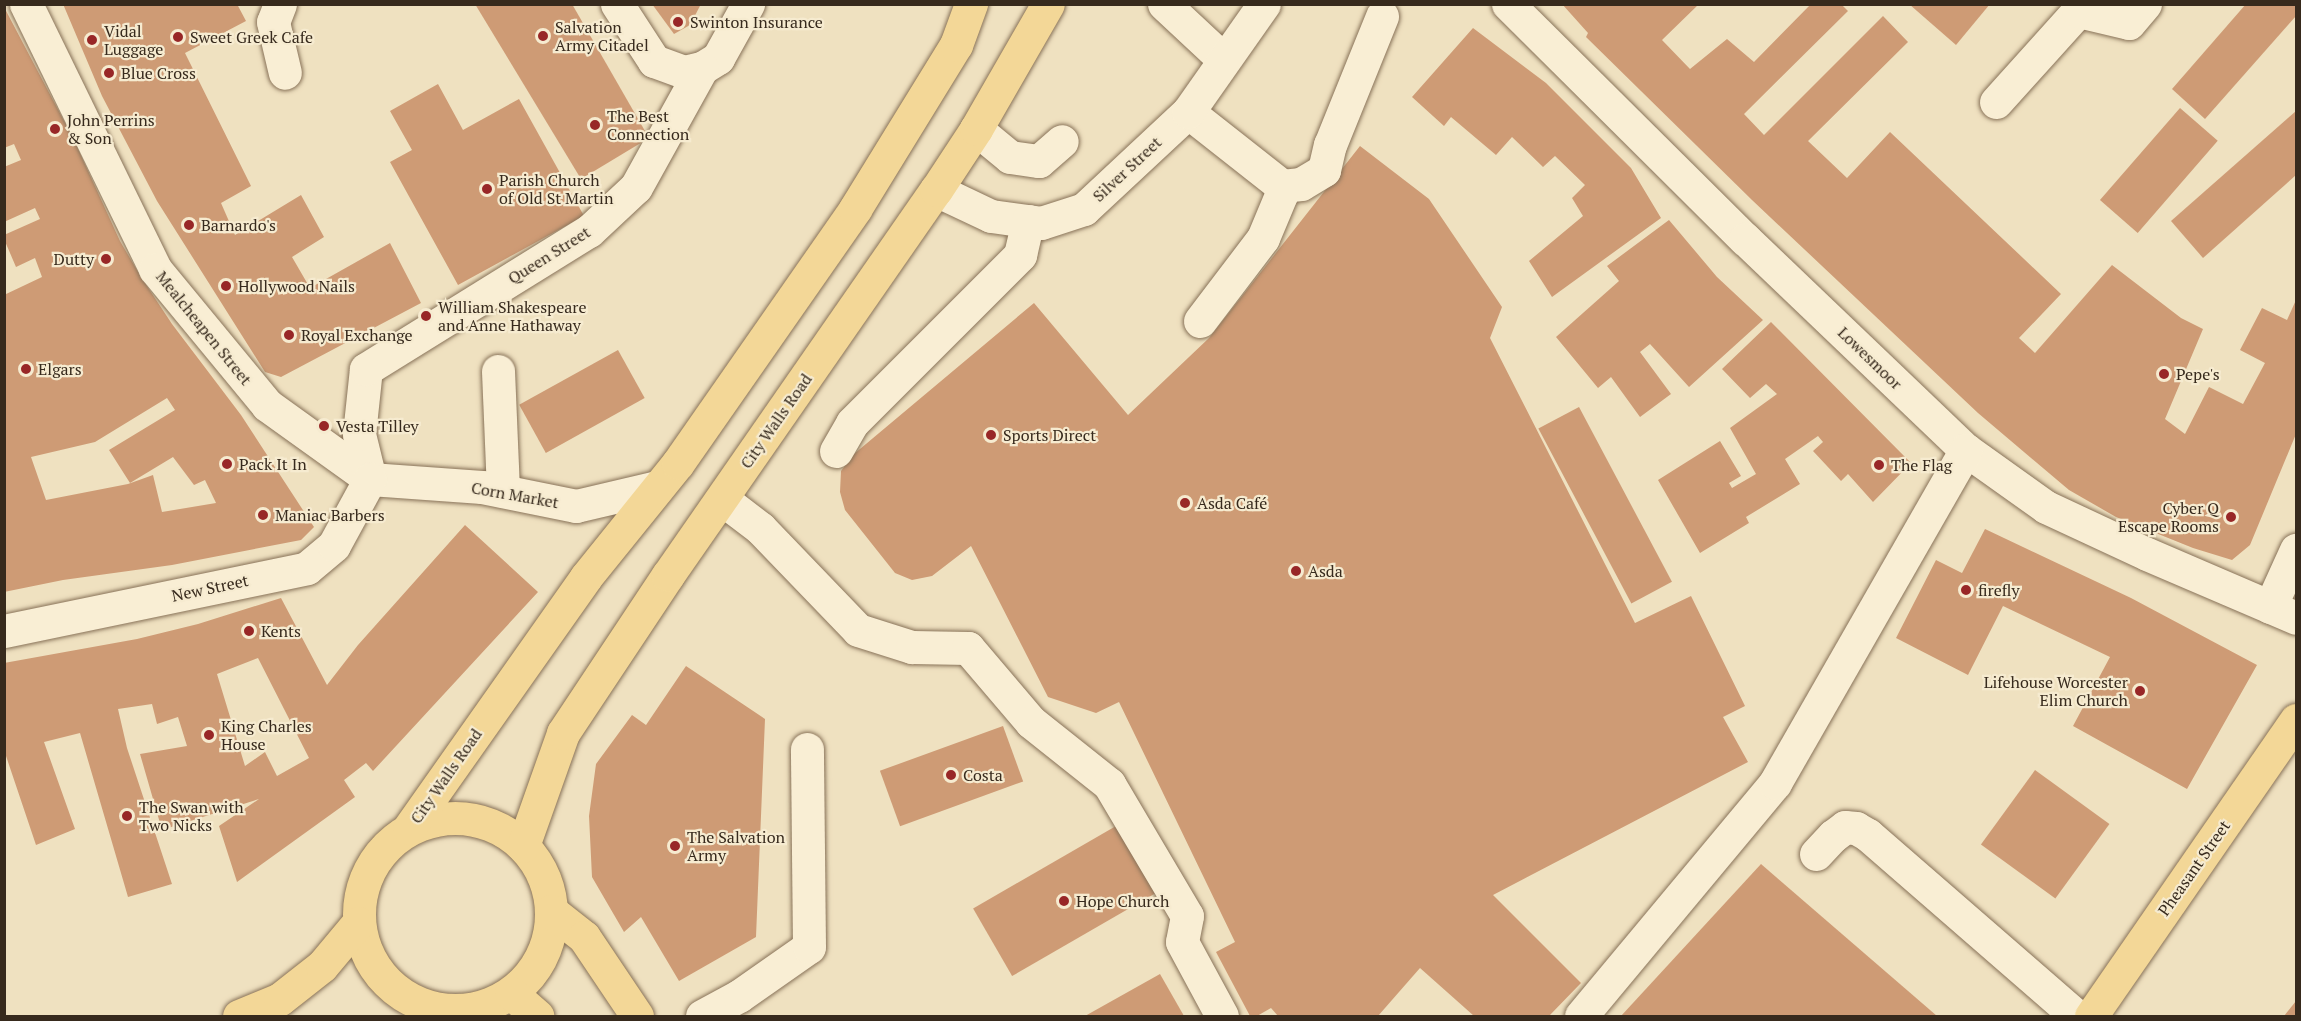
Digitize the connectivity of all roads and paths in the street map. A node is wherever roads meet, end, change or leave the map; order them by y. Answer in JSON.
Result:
{"nodes":[{"id":1,"x":26,"y":4,"type":"edge"},
{"id":2,"x":280,"y":4,"type":"edge"},
{"id":3,"x":617,"y":4,"type":"edge"},
{"id":4,"x":748,"y":4,"type":"edge"},
{"id":5,"x":971,"y":4,"type":"edge"},
{"id":6,"x":983,"y":4,"type":"edge"},
{"id":7,"x":1048,"y":4,"type":"edge"},
{"id":8,"x":1164,"y":4,"type":"edge"},
{"id":9,"x":1264,"y":4,"type":"edge"},
{"id":10,"x":1508,"y":4,"type":"edge"},
{"id":11,"x":2145,"y":4,"type":"edge"},
{"id":12,"x":1382,"y":16,"type":"dead end"},
{"id":13,"x":956,"y":45,"type":"junction"},
{"id":14,"x":1223,"y":59,"type":"junction"},
{"id":15,"x":702,"y":68,"type":"junction"},
{"id":16,"x":285,"y":73,"type":"dead end"},
{"id":17,"x":1996,"y":102,"type":"dead end"},
{"id":18,"x":1188,"y":112,"type":"junction"},
{"id":19,"x":976,"y":129,"type":"junction"},
{"id":20,"x":1062,"y":141,"type":"dead end"},
{"id":21,"x":1282,"y":186,"type":"junction"},
{"id":22,"x":936,"y":190,"type":"junction"},
{"id":23,"x":1028,"y":221,"type":"junction"},
{"id":24,"x":1200,"y":321,"type":"dead end"},
{"id":25,"x":498,"y":371,"type":"dead end"},
{"id":26,"x":1966,"y":450,"type":"junction"},
{"id":27,"x":836,"y":451,"type":"dead end"},
{"id":28,"x":370,"y":479,"type":"junction"},
{"id":29,"x":657,"y":487,"type":"junction"},
{"id":30,"x":503,"y":491,"type":"junction"},
{"id":31,"x":722,"y":500,"type":"junction"},
{"id":32,"x":2296,"y":550,"type":"edge"},
{"id":33,"x":2283,"y":613,"type":"edge"},
{"id":34,"x":4,"y":631,"type":"edge"},
{"id":35,"x":2296,"y":720,"type":"edge"},
{"id":36,"x":807,"y":749,"type":"dead end"},
{"id":37,"x":2296,"y":760,"type":"edge"},
{"id":38,"x":2246,"y":793,"type":"junction"},
{"id":39,"x":409,"y":828,"type":"junction"},
{"id":40,"x":523,"y":846,"type":"junction"},
{"id":41,"x":1816,"y":854,"type":"dead end"},
{"id":42,"x":551,"y":911,"type":"junction"},
{"id":43,"x":358,"y":923,"type":"junction"},
{"id":44,"x":511,"y":993,"type":"junction"},
{"id":45,"x":437,"y":1014,"type":"edge"},
{"id":46,"x":239,"y":1017,"type":"edge"},
{"id":47,"x":537,"y":1017,"type":"edge"},
{"id":48,"x":637,"y":1017,"type":"edge"},
{"id":49,"x":702,"y":1017,"type":"edge"},
{"id":50,"x":1222,"y":1017,"type":"edge"},
{"id":51,"x":1581,"y":1017,"type":"edge"},
{"id":52,"x":2076,"y":1017,"type":"edge"},
{"id":53,"x":2091,"y":1017,"type":"edge"}],
"edges":[{"from":1,"to":28,"type":"street","name":"Mealcheapen Street"},
{"from":2,"to":16,"type":"street"},
{"from":3,"to":15,"type":"street"},
{"from":4,"to":15,"type":"street","name":"Queen Street"},
{"from":5,"to":13,"type":"main road","name":"City Walls Road"},
{"from":6,"to":13,"type":"street","name":"City Walls Road"},
{"from":7,"to":19,"type":"main road","name":"City Walls Road"},
{"from":8,"to":14,"type":"street"},
{"from":9,"to":14,"type":"street","name":"Silver Street"},
{"from":10,"to":26,"type":"street","name":"Lowesmoor"},
{"from":11,"to":17,"type":"street"},
{"from":12,"to":21,"type":"street"},
{"from":13,"to":29,"type":"main road","name":"City Walls Road"},
{"from":14,"to":18,"type":"street","name":"Silver Street"},
{"from":15,"to":28,"type":"street","name":"Queen Street"},
{"from":18,"to":21,"type":"street"},
{"from":18,"to":23,"type":"street","name":"Silver Street"},
{"from":19,"to":20,"type":"street"},
{"from":19,"to":22,"type":"main road","name":"City Walls Road"},
{"from":21,"to":24,"type":"street"},
{"from":22,"to":23,"type":"street","name":"Silver Street"},
{"from":22,"to":31,"type":"main road","name":"City Walls Road"},
{"from":23,"to":27,"type":"street"},
{"from":25,"to":30,"type":"street"},
{"from":26,"to":33,"type":"street","name":"Lowesmoor"},
{"from":26,"to":51,"type":"street"},
{"from":28,"to":30,"type":"street","name":"Corn Market"},
{"from":28,"to":34,"type":"street","name":"New Street"},
{"from":29,"to":30,"type":"street","name":"Corn Market"},
{"from":29,"to":39,"type":"main road","name":"City Walls Road"},
{"from":31,"to":40,"type":"main road","name":"City Walls Road"},
{"from":31,"to":50,"type":"street"},
{"from":32,"to":33,"type":"street"},
{"from":35,"to":38,"type":"main road","name":"Pheasant Street"},
{"from":36,"to":49,"type":"street"},
{"from":37,"to":38,"type":"main road"},
{"from":38,"to":53,"type":"main road","name":"Pheasant Street"},
{"from":39,"to":40,"type":"main road"},
{"from":39,"to":43,"type":"main road"},
{"from":40,"to":42,"type":"main road"},
{"from":41,"to":52,"type":"street"},
{"from":42,"to":44,"type":"main road"},
{"from":42,"to":48,"type":"main road"},
{"from":43,"to":45,"type":"main road"},
{"from":43,"to":46,"type":"main road"},
{"from":44,"to":45,"type":"main road"},
{"from":44,"to":47,"type":"main road"}]}
